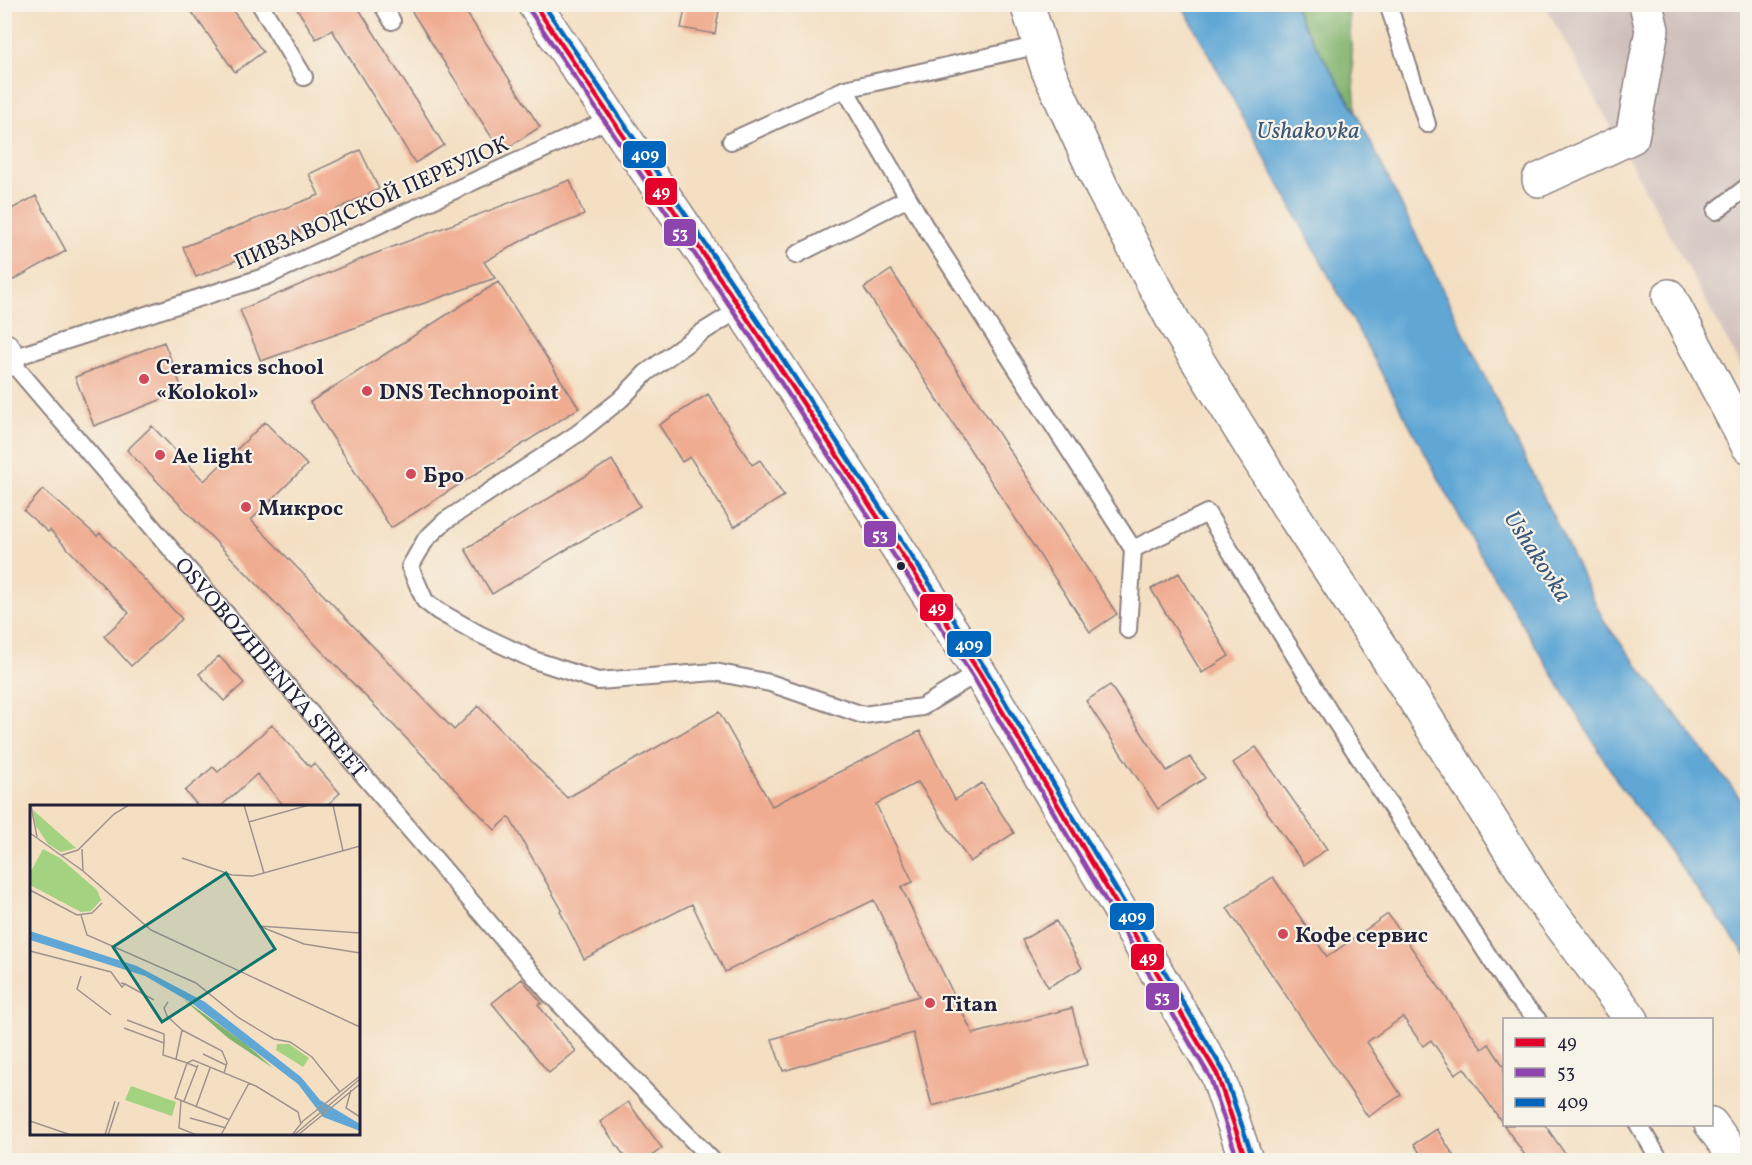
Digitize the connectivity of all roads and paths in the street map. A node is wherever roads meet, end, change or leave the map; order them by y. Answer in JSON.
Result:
{"nodes":[{"id":1,"x":260,"y":4,"type":"edge"},
{"id":2,"x":382,"y":4,"type":"edge"},
{"id":3,"x":534,"y":4,"type":"edge"},
{"id":4,"x":1027,"y":4,"type":"edge"},
{"id":5,"x":1388,"y":4,"type":"edge"},
{"id":6,"x":1646,"y":4,"type":"edge"},
{"id":7,"x":392,"y":21,"type":"dead end"},
{"id":8,"x":1040,"y":45,"type":"junction"},
{"id":9,"x":303,"y":77,"type":"dead end"},
{"id":10,"x":845,"y":88,"type":"junction"},
{"id":11,"x":610,"y":119,"type":"junction"},
{"id":12,"x":1427,"y":124,"type":"dead end"},
{"id":13,"x":731,"y":141,"type":"dead end"},
{"id":14,"x":1539,"y":180,"type":"dead end"},
{"id":15,"x":1748,"y":186,"type":"edge"},
{"id":16,"x":908,"y":198,"type":"junction"},
{"id":17,"x":1716,"y":211,"type":"dead end"},
{"id":18,"x":796,"y":255,"type":"dead end"},
{"id":19,"x":1669,"y":296,"type":"dead end"},
{"id":20,"x":740,"y":309,"type":"junction"},
{"id":21,"x":6,"y":355,"type":"edge"},
{"id":22,"x":1748,"y":446,"type":"edge"},
{"id":23,"x":1133,"y":549,"type":"junction"},
{"id":24,"x":1128,"y":630,"type":"dead end"},
{"id":25,"x":980,"y":672,"type":"junction"},
{"id":26,"x":1536,"y":1018,"type":"edge"},
{"id":27,"x":1630,"y":1018,"type":"edge"},
{"id":28,"x":1639,"y":1126,"type":"edge"},
{"id":29,"x":1713,"y":1126,"type":"edge"},
{"id":30,"x":712,"y":1161,"type":"edge"},
{"id":31,"x":1246,"y":1161,"type":"edge"},
{"id":32,"x":1660,"y":1161,"type":"edge"},
{"id":33,"x":1737,"y":1161,"type":"edge"}],
"edges":[{"from":1,"to":9,"type":"lane"},
{"from":2,"to":7,"type":"lane"},
{"from":3,"to":11,"type":"street"},
{"from":4,"to":8,"type":"street"},
{"from":5,"to":12,"type":"lane"},
{"from":6,"to":14,"type":"street"},
{"from":8,"to":10,"type":"lane"},
{"from":8,"to":27,"type":"street"},
{"from":10,"to":13,"type":"lane"},
{"from":10,"to":16,"type":"lane"},
{"from":11,"to":20,"type":"street"},
{"from":11,"to":21,"type":"lane","name":"ПИВЗАВОДСКОЙ ПЕРЕУЛОК"},
{"from":15,"to":17,"type":"lane"},
{"from":16,"to":18,"type":"lane"},
{"from":16,"to":23,"type":"lane"},
{"from":19,"to":22,"type":"street"},
{"from":20,"to":25,"type":"street"},
{"from":20,"to":25,"type":"lane"},
{"from":21,"to":30,"type":"lane","name":"OSVOBOZHDENIYA STREET"},
{"from":23,"to":24,"type":"lane"},
{"from":23,"to":26,"type":"lane"},
{"from":25,"to":31,"type":"street"},
{"from":28,"to":32,"type":"lane"},
{"from":29,"to":33,"type":"street"}]}
